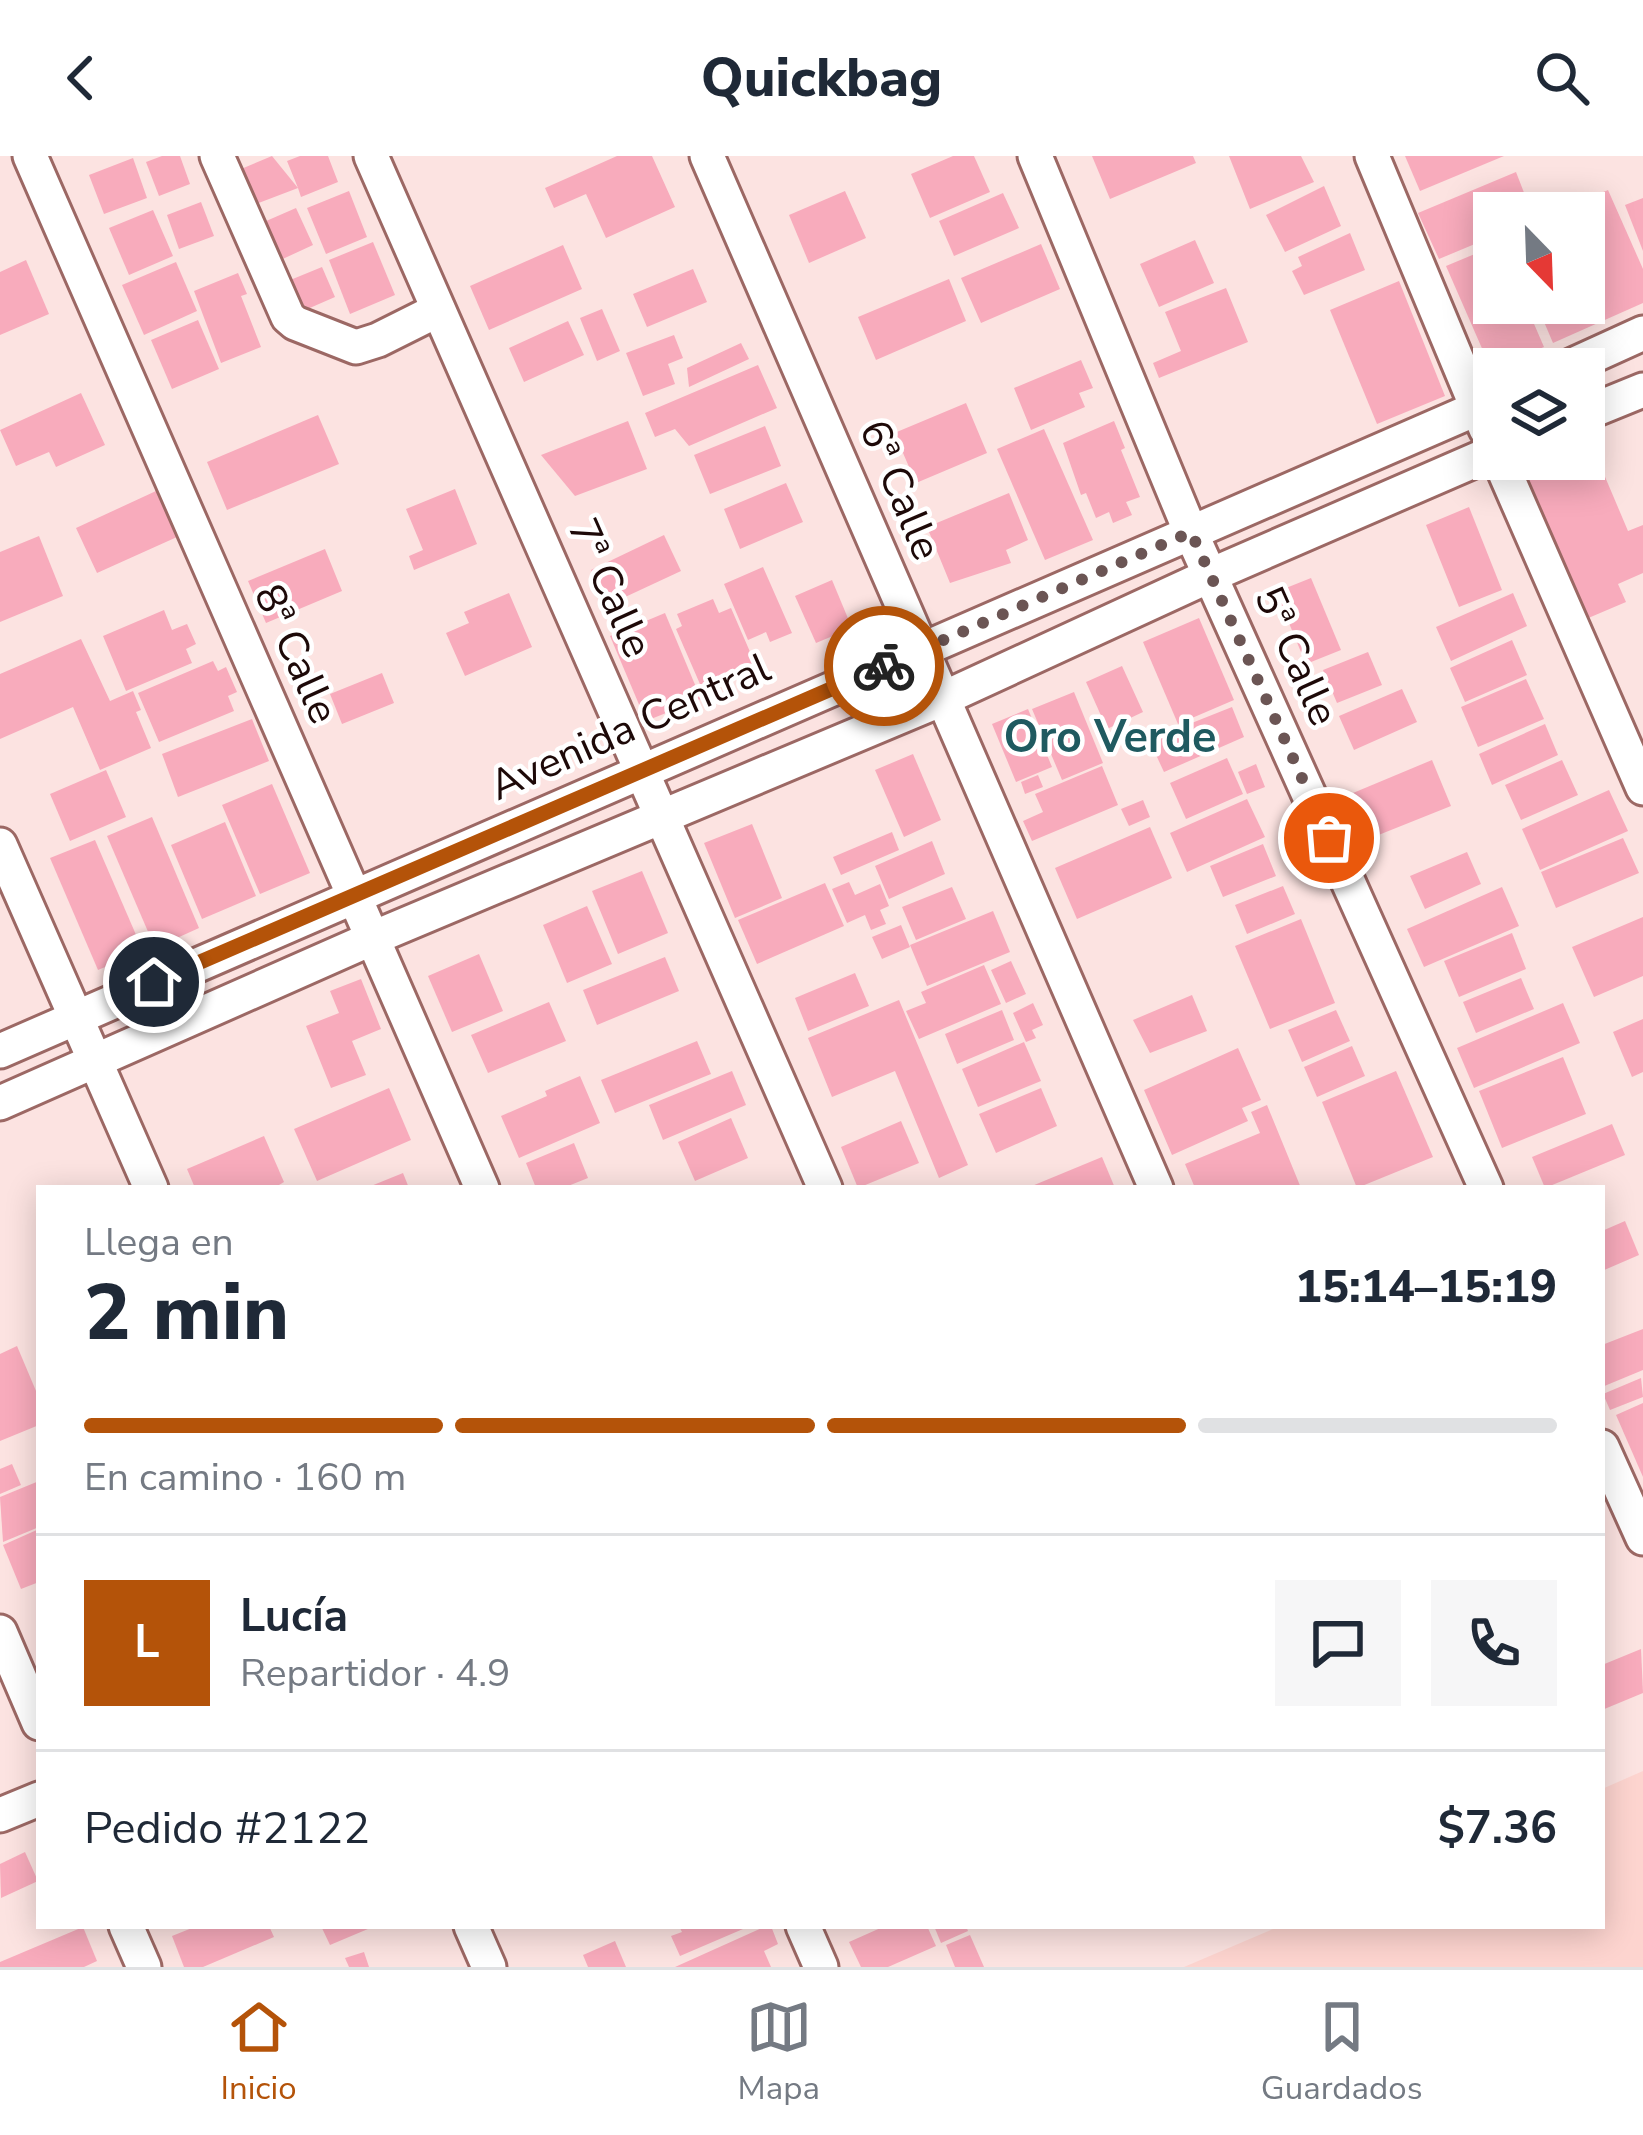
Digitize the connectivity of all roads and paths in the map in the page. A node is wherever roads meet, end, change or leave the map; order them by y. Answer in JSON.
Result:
{"nodes":[{"id":1,"x":29,"y":156,"type":"edge"},
{"id":2,"x":217,"y":156,"type":"edge"},
{"id":3,"x":370,"y":156,"type":"edge"},
{"id":4,"x":707,"y":156,"type":"edge"},
{"id":5,"x":1035,"y":156,"type":"edge"},
{"id":6,"x":1372,"y":156,"type":"edge"},
{"id":7,"x":438,"y":310,"type":"junction"},
{"id":8,"x":1643,"y":333,"type":"edge"},
{"id":9,"x":1605,"y":350,"type":"edge"},
{"id":10,"x":1473,"y":379,"type":"edge"},
{"id":11,"x":1643,"y":390,"type":"edge"},
{"id":12,"x":1605,"y":405,"type":"edge"},
{"id":13,"x":1473,"y":410,"type":"edge"},
{"id":14,"x":1473,"y":463,"type":"edge"},
{"id":15,"x":1508,"y":480,"type":"edge"},
{"id":16,"x":1191,"y":532,"type":"junction"},
{"id":17,"x":1211,"y":575,"type":"junction"},
{"id":18,"x":920,"y":650,"type":"junction"},
{"id":19,"x":942,"y":699,"type":"junction"},
{"id":20,"x":641,"y":771,"type":"junction"},
{"id":21,"x":1643,"y":788,"type":"edge"},
{"id":22,"x":663,"y":818,"type":"junction"},
{"id":23,"x":0,"y":845,"type":"edge"},
{"id":24,"x":353,"y":896,"type":"junction"},
{"id":25,"x":373,"y":938,"type":"junction"},
{"id":26,"x":75,"y":1016,"type":"junction"},
{"id":27,"x":0,"y":1051,"type":"edge"},
{"id":28,"x":96,"y":1061,"type":"junction"},
{"id":29,"x":0,"y":1103,"type":"edge"},
{"id":30,"x":150,"y":1185,"type":"edge"},
{"id":31,"x":481,"y":1185,"type":"edge"},
{"id":32,"x":824,"y":1185,"type":"edge"},
{"id":33,"x":1155,"y":1185,"type":"edge"},
{"id":34,"x":1485,"y":1185,"type":"edge"},
{"id":35,"x":1605,"y":1454,"type":"edge"},
{"id":36,"x":1643,"y":1538,"type":"edge"},
{"id":37,"x":0,"y":1632,"type":"edge"},
{"id":38,"x":36,"y":1716,"type":"edge"},
{"id":39,"x":36,"y":1799,"type":"edge"},
{"id":40,"x":0,"y":1815,"type":"edge"},
{"id":41,"x":127,"y":1929,"type":"edge"},
{"id":42,"x":472,"y":1929,"type":"edge"},
{"id":43,"x":804,"y":1929,"type":"edge"},
{"id":44,"x":143,"y":1967,"type":"edge"},
{"id":45,"x":489,"y":1967,"type":"edge"},
{"id":46,"x":821,"y":1967,"type":"edge"}],
"edges":[{"from":1,"to":24,"type":"street","name":"8ª Calle"},
{"from":2,"to":7,"type":"street"},
{"from":3,"to":7,"type":"street","name":"7ª Calle"},
{"from":4,"to":18,"type":"street","name":"6ª Calle"},
{"from":5,"to":16,"type":"street","name":"5ª Calle"},
{"from":6,"to":10,"type":"street"},
{"from":7,"to":20,"type":"street","name":"7ª Calle"},
{"from":8,"to":9,"type":"street"},
{"from":11,"to":12,"type":"street"},
{"from":13,"to":16,"type":"street","name":"Avenida Central"},
{"from":14,"to":17,"type":"street"},
{"from":15,"to":21,"type":"street"},
{"from":16,"to":17,"type":"street","name":"5ª Calle"},
{"from":16,"to":18,"type":"street","name":"Avenida Central"},
{"from":17,"to":19,"type":"street"},
{"from":17,"to":34,"type":"street","name":"5ª Calle"},
{"from":18,"to":19,"type":"street","name":"6ª Calle"},
{"from":18,"to":20,"type":"street","name":"Avenida Central"},
{"from":19,"to":22,"type":"street"},
{"from":19,"to":33,"type":"street","name":"6ª Calle"},
{"from":20,"to":22,"type":"street","name":"7ª Calle"},
{"from":20,"to":24,"type":"street","name":"Avenida Central"},
{"from":22,"to":25,"type":"street"},
{"from":22,"to":32,"type":"street","name":"7ª Calle"},
{"from":23,"to":26,"type":"street"},
{"from":24,"to":25,"type":"street","name":"8ª Calle"},
{"from":24,"to":26,"type":"street","name":"Avenida Central"},
{"from":25,"to":28,"type":"street"},
{"from":25,"to":31,"type":"street","name":"8ª Calle"},
{"from":26,"to":27,"type":"street","name":"Avenida Central"},
{"from":26,"to":28,"type":"street"},
{"from":28,"to":29,"type":"street"},
{"from":28,"to":30,"type":"street"},
{"from":35,"to":36,"type":"street"},
{"from":37,"to":38,"type":"street"},
{"from":39,"to":40,"type":"street"},
{"from":41,"to":44,"type":"street"},
{"from":42,"to":45,"type":"street"},
{"from":43,"to":46,"type":"street"}]}
